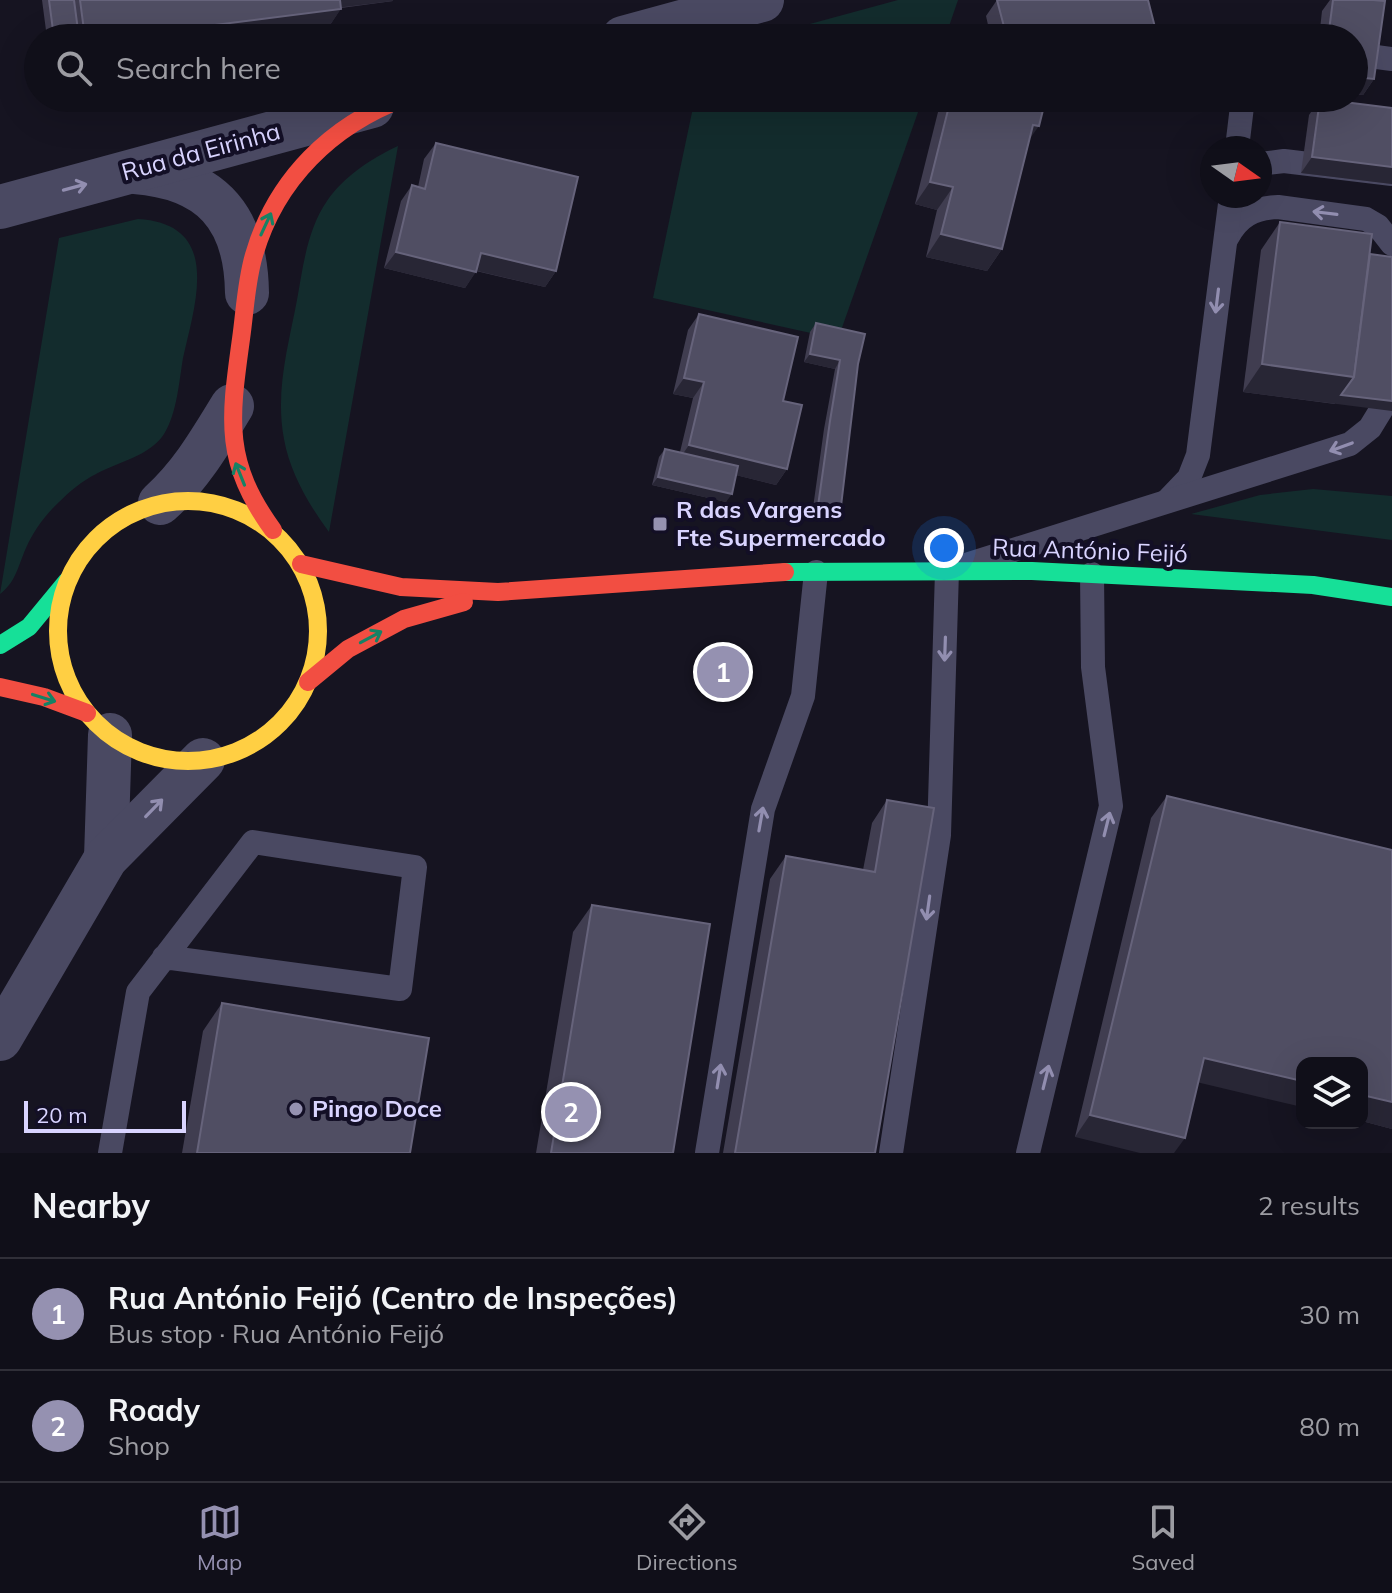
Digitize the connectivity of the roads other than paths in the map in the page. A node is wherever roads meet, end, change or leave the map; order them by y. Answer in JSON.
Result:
{"nodes":[{"id":1,"x":762,"y":0,"type":"edge"},
{"id":2,"x":674,"y":24,"type":"edge"},
{"id":3,"x":1368,"y":56,"type":"edge"},
{"id":4,"x":1392,"y":59,"type":"edge"},
{"id":5,"x":351,"y":112,"type":"edge"},
{"id":6,"x":371,"y":112,"type":"edge"},
{"id":7,"x":1241,"y":112,"type":"edge"},
{"id":8,"x":1238,"y":136,"type":"edge"},
{"id":9,"x":1272,"y":162,"type":"edge"},
{"id":10,"x":129,"y":172,"type":"junction"},
{"id":11,"x":1392,"y":174,"type":"edge"},
{"id":12,"x":0,"y":207,"type":"edge"},
{"id":13,"x":1230,"y":208,"type":"edge"},
{"id":14,"x":1392,"y":244,"type":"edge"},
{"id":15,"x":1224,"y":249,"type":"junction"},
{"id":16,"x":247,"y":299,"type":"junction"},
{"id":17,"x":1392,"y":392,"type":"edge"},
{"id":18,"x":232,"y":406,"type":"junction"},
{"id":19,"x":160,"y":503,"type":"junction"},
{"id":20,"x":1163,"y":504,"type":"junction"},
{"id":21,"x":275,"y":532,"type":"junction"},
{"id":22,"x":301,"y":564,"type":"junction"},
{"id":23,"x":947,"y":571,"type":"junction"},
{"id":24,"x":816,"y":572,"type":"junction"},
{"id":25,"x":1092,"y":574,"type":"junction"},
{"id":26,"x":69,"y":579,"type":"junction"},
{"id":27,"x":498,"y":592,"type":"junction"},
{"id":28,"x":1392,"y":597,"type":"edge"},
{"id":29,"x":0,"y":645,"type":"edge"},
{"id":30,"x":308,"y":682,"type":"junction"},
{"id":31,"x":0,"y":687,"type":"edge"},
{"id":32,"x":99,"y":724,"type":"junction"},
{"id":33,"x":203,"y":760,"type":"junction"},
{"id":34,"x":106,"y":858,"type":"junction"},
{"id":35,"x":164,"y":957,"type":"junction"},
{"id":36,"x":0,"y":1039,"type":"edge"},
{"id":37,"x":110,"y":1153,"type":"edge"},
{"id":38,"x":707,"y":1153,"type":"edge"},
{"id":39,"x":891,"y":1153,"type":"edge"},
{"id":40,"x":1028,"y":1153,"type":"edge"}],
"edges":[{"from":1,"to":2,"type":"street"},
{"from":3,"to":4,"type":"lane"},
{"from":5,"to":10,"type":"street","name":"Rua da Eirinha"},
{"from":16,"to":6,"type":"street","one_way":true},
{"from":7,"to":8,"type":"lane"},
{"from":9,"to":11,"type":"lane"},
{"from":12,"to":10,"type":"street","name":"Rua da Eirinha","one_way":true},
{"from":10,"to":16,"type":"street"},
{"from":13,"to":15,"type":"lane"},
{"from":14,"to":15,"type":"lane","one_way":true},
{"from":15,"to":20,"type":"lane","one_way":true},
{"from":16,"to":18,"type":"street"},
{"from":17,"to":20,"type":"lane","one_way":true},
{"from":18,"to":19,"type":"street"},
{"from":21,"to":18,"type":"street","one_way":true},
{"from":19,"to":21,"type":"street"},
{"from":19,"to":26,"type":"street"},
{"from":20,"to":23,"type":"lane"},
{"from":21,"to":22,"type":"street"},
{"from":22,"to":27,"type":"street","name":"Rua António Feijó"},
{"from":22,"to":30,"type":"street"},
{"from":23,"to":24,"type":"street","name":"Rua António Feijó"},
{"from":23,"to":25,"type":"street","name":"Rua António Feijó"},
{"from":23,"to":39,"type":"lane","one_way":true},
{"from":24,"to":27,"type":"street","name":"Rua António Feijó"},
{"from":38,"to":24,"type":"lane","one_way":true},
{"from":25,"to":28,"type":"street","name":"Rua António Feijó"},
{"from":40,"to":25,"type":"lane","one_way":true},
{"from":26,"to":29,"type":"street"},
{"from":26,"to":32,"type":"street"},
{"from":30,"to":27,"type":"street","name":"Rua António Feijó","one_way":true},
{"from":30,"to":33,"type":"street"},
{"from":31,"to":32,"type":"street","one_way":true},
{"from":32,"to":33,"type":"street"},
{"from":32,"to":34,"type":"street"},
{"from":34,"to":33,"type":"street","one_way":true},
{"from":34,"to":36,"type":"street"},
{"from":35,"to":35,"type":"lane"},
{"from":35,"to":37,"type":"lane"}]}
